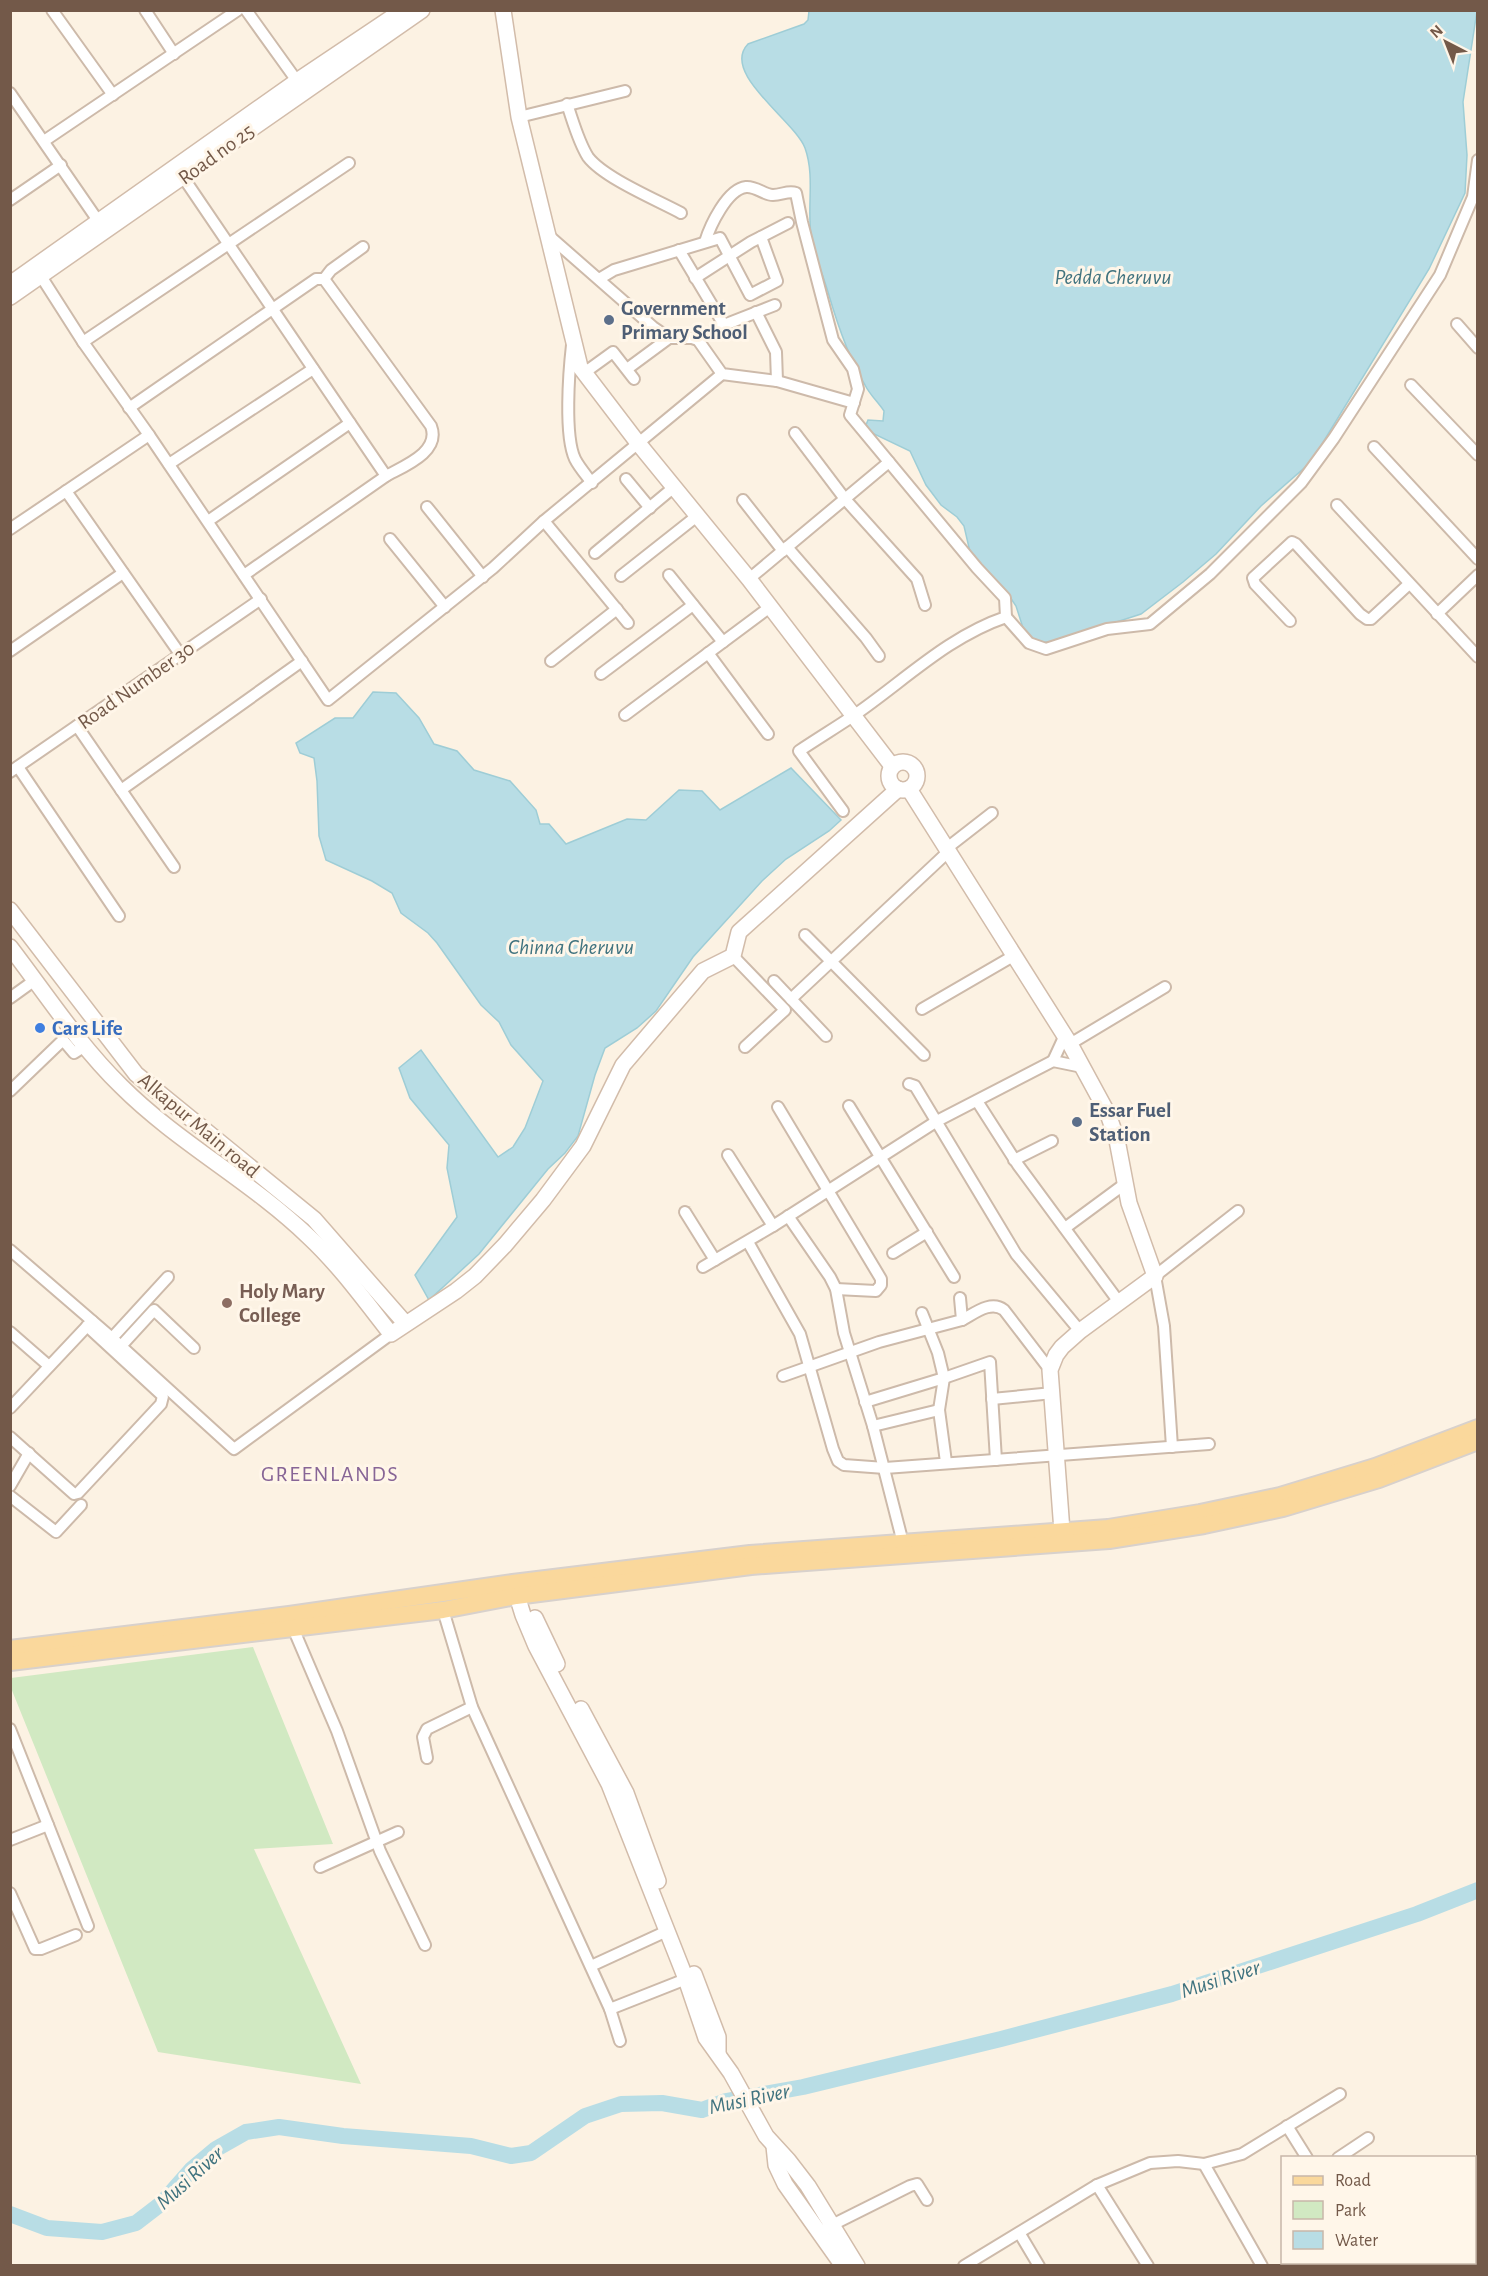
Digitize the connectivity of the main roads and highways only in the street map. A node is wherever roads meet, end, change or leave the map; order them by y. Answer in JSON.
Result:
{"nodes":[{"id":1,"x":1478,"y":1428,"type":"edge"},
{"id":2,"x":1478,"y":1441,"type":"edge"},
{"id":3,"x":519,"y":1589,"type":"junction"},
{"id":4,"x":10,"y":1649,"type":"edge"},
{"id":5,"x":10,"y":1662,"type":"edge"}],
"edges":[{"from":1,"to":3,"type":"main road"},
{"from":2,"to":3,"type":"main road"},
{"from":3,"to":4,"type":"main road"},
{"from":3,"to":5,"type":"main road"}]}
